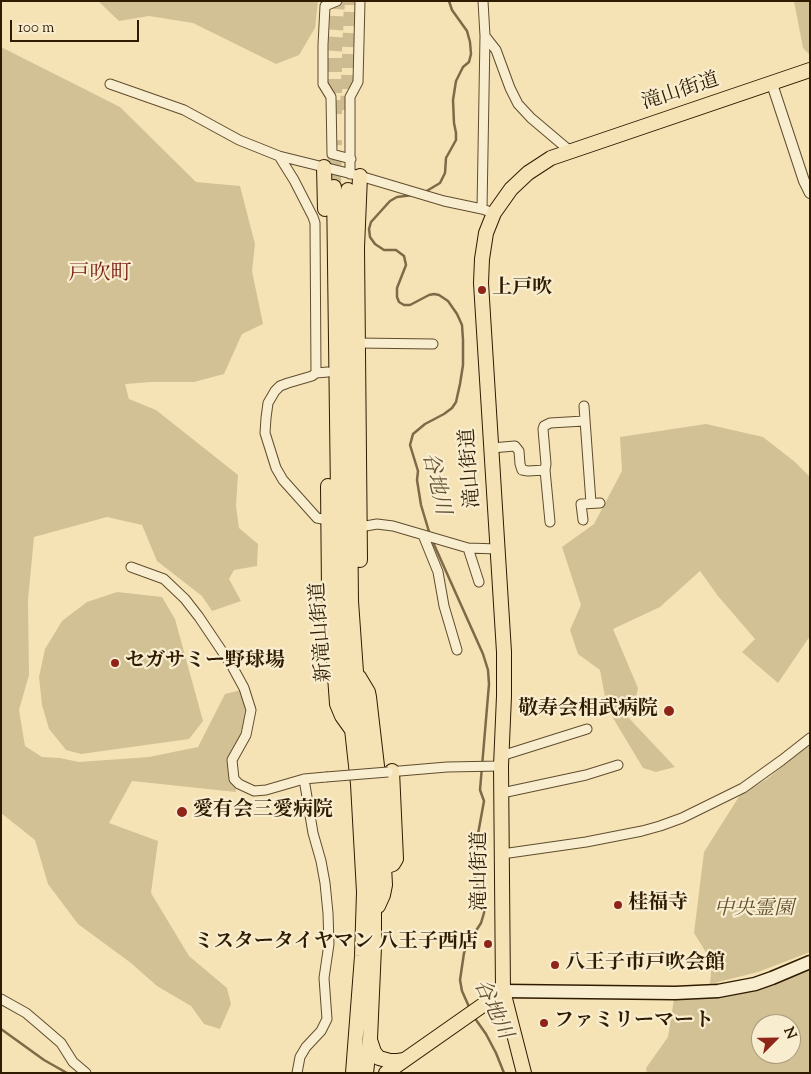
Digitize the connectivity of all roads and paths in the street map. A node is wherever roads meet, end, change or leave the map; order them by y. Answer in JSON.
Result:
{"nodes":[{"id":1,"x":336,"y":1,"type":"edge"},
{"id":2,"x":360,"y":1,"type":"edge"},
{"id":3,"x":483,"y":1,"type":"edge"},
{"id":4,"x":326,"y":4,"type":"edge"},
{"id":5,"x":485,"y":36,"type":"junction"},
{"id":6,"x":810,"y":70,"type":"edge"},
{"id":7,"x":110,"y":84,"type":"dead end"},
{"id":8,"x":772,"y":84,"type":"junction"},
{"id":9,"x":570,"y":151,"type":"junction"},
{"id":10,"x":280,"y":156,"type":"junction"},
{"id":11,"x":351,"y":159,"type":"junction"},
{"id":12,"x":324,"y":167,"type":"junction"},
{"id":13,"x":355,"y":175,"type":"junction"},
{"id":14,"x":334,"y":187,"type":"tunnel mouth"},
{"id":15,"x":348,"y":190,"type":"tunnel mouth"},
{"id":16,"x":810,"y":193,"type":"edge"},
{"id":17,"x":488,"y":211,"type":"junction"},
{"id":18,"x":358,"y":343,"type":"junction"},
{"id":19,"x":433,"y":344,"type":"dead end"},
{"id":20,"x":322,"y":372,"type":"junction"},
{"id":21,"x":584,"y":406,"type":"dead end"},
{"id":22,"x":584,"y":421,"type":"junction"},
{"id":23,"x":491,"y":448,"type":"junction"},
{"id":24,"x":545,"y":470,"type":"junction"},
{"id":25,"x":600,"y":503,"type":"dead end"},
{"id":26,"x":591,"y":504,"type":"junction"},
{"id":27,"x":328,"y":520,"type":"junction"},
{"id":28,"x":582,"y":520,"type":"dead end"},
{"id":29,"x":550,"y":522,"type":"dead end"},
{"id":30,"x":360,"y":527,"type":"junction"},
{"id":31,"x":424,"y":535,"type":"junction"},
{"id":32,"x":468,"y":548,"type":"junction"},
{"id":33,"x":498,"y":549,"type":"junction"},
{"id":34,"x":131,"y":567,"type":"dead end"},
{"id":35,"x":479,"y":582,"type":"dead end"},
{"id":36,"x":351,"y":601,"type":"junction"},
{"id":37,"x":458,"y":650,"type":"dead end"},
{"id":38,"x":356,"y":672,"type":"junction"},
{"id":39,"x":587,"y":729,"type":"dead end"},
{"id":40,"x":353,"y":730,"type":"junction"},
{"id":41,"x":810,"y":738,"type":"edge"},
{"id":42,"x":498,"y":763,"type":"junction"},
{"id":43,"x":618,"y":765,"type":"dead end"},
{"id":44,"x":390,"y":772,"type":"junction"},
{"id":45,"x":304,"y":779,"type":"junction"},
{"id":46,"x":502,"y":793,"type":"junction"},
{"id":47,"x":502,"y":854,"type":"junction"},
{"id":48,"x":384,"y":868,"type":"junction"},
{"id":49,"x":375,"y":912,"type":"junction"},
{"id":50,"x":810,"y":962,"type":"edge"},
{"id":51,"x":503,"y":991,"type":"junction"},
{"id":52,"x":1,"y":999,"type":"edge"},
{"id":53,"x":370,"y":1039,"type":"junction"},
{"id":54,"x":407,"y":1058,"type":"junction"},
{"id":55,"x":86,"y":1073,"type":"edge"},
{"id":56,"x":297,"y":1073,"type":"edge"},
{"id":57,"x":353,"y":1073,"type":"edge"},
{"id":58,"x":366,"y":1073,"type":"edge"},
{"id":59,"x":386,"y":1073,"type":"edge"},
{"id":60,"x":524,"y":1073,"type":"edge"}],
"edges":[{"from":1,"to":4,"type":"street"},
{"from":2,"to":11,"type":"street"},
{"from":3,"to":5,"type":"street"},
{"from":4,"to":11,"type":"street"},
{"from":5,"to":9,"type":"street"},
{"from":5,"to":17,"type":"street"},
{"from":6,"to":8,"type":"main road","name":"滝山街道"},
{"from":7,"to":10,"type":"street"},
{"from":8,"to":9,"type":"main road","name":"滝山街道"},
{"from":8,"to":16,"type":"street"},
{"from":9,"to":17,"type":"main road","name":"滝山街道"},
{"from":10,"to":12,"type":"street"},
{"from":10,"to":20,"type":"street"},
{"from":11,"to":13,"type":"street"},
{"from":12,"to":13,"type":"street"},
{"from":12,"to":20,"type":"main road"},
{"from":13,"to":17,"type":"street"},
{"from":13,"to":18,"type":"main road"},
{"from":14,"to":40,"type":"main road","name":"新滝山街道"},
{"from":15,"to":36,"type":"main road","name":"新滝山街道"},
{"from":17,"to":23,"type":"main road","name":"滝山街道"},
{"from":18,"to":19,"type":"street"},
{"from":18,"to":30,"type":"main road"},
{"from":20,"to":27,"type":"main road"},
{"from":20,"to":27,"type":"street"},
{"from":21,"to":22,"type":"street"},
{"from":22,"to":24,"type":"street"},
{"from":22,"to":26,"type":"street"},
{"from":23,"to":24,"type":"street"},
{"from":23,"to":33,"type":"main road","name":"滝山街道"},
{"from":24,"to":29,"type":"street"},
{"from":25,"to":26,"type":"street"},
{"from":26,"to":28,"type":"street"},
{"from":27,"to":40,"type":"main road"},
{"from":30,"to":31,"type":"street"},
{"from":30,"to":36,"type":"main road"},
{"from":31,"to":32,"type":"street"},
{"from":31,"to":37,"type":"street"},
{"from":32,"to":33,"type":"street"},
{"from":32,"to":35,"type":"street"},
{"from":33,"to":42,"type":"main road","name":"滝山街道"},
{"from":34,"to":45,"type":"street"},
{"from":36,"to":38,"type":"main road","name":"新滝山街道"},
{"from":38,"to":48,"type":"main road"},
{"from":38,"to":49,"type":"main road","name":"新滝山街道"},
{"from":39,"to":42,"type":"street"},
{"from":40,"to":57,"type":"main road","name":"新滝山街道"},
{"from":41,"to":47,"type":"street"},
{"from":42,"to":44,"type":"street"},
{"from":42,"to":46,"type":"main road","name":"滝山街道"},
{"from":43,"to":46,"type":"street"},
{"from":44,"to":45,"type":"street","bridge":true},
{"from":44,"to":48,"type":"main road"},
{"from":45,"to":56,"type":"street"},
{"from":46,"to":47,"type":"main road","name":"滝山街道"},
{"from":47,"to":51,"type":"main road","name":"滝山街道"},
{"from":48,"to":49,"type":"main road"},
{"from":49,"to":53,"type":"main road","name":"新滝山街道"},
{"from":50,"to":51,"type":"main road"},
{"from":51,"to":54,"type":"main road"},
{"from":51,"to":60,"type":"main road","name":"滝山街道"},
{"from":52,"to":55,"type":"street"},
{"from":53,"to":54,"type":"main road"},
{"from":53,"to":58,"type":"main road","name":"新滝山街道"},
{"from":54,"to":59,"type":"main road"}]}
